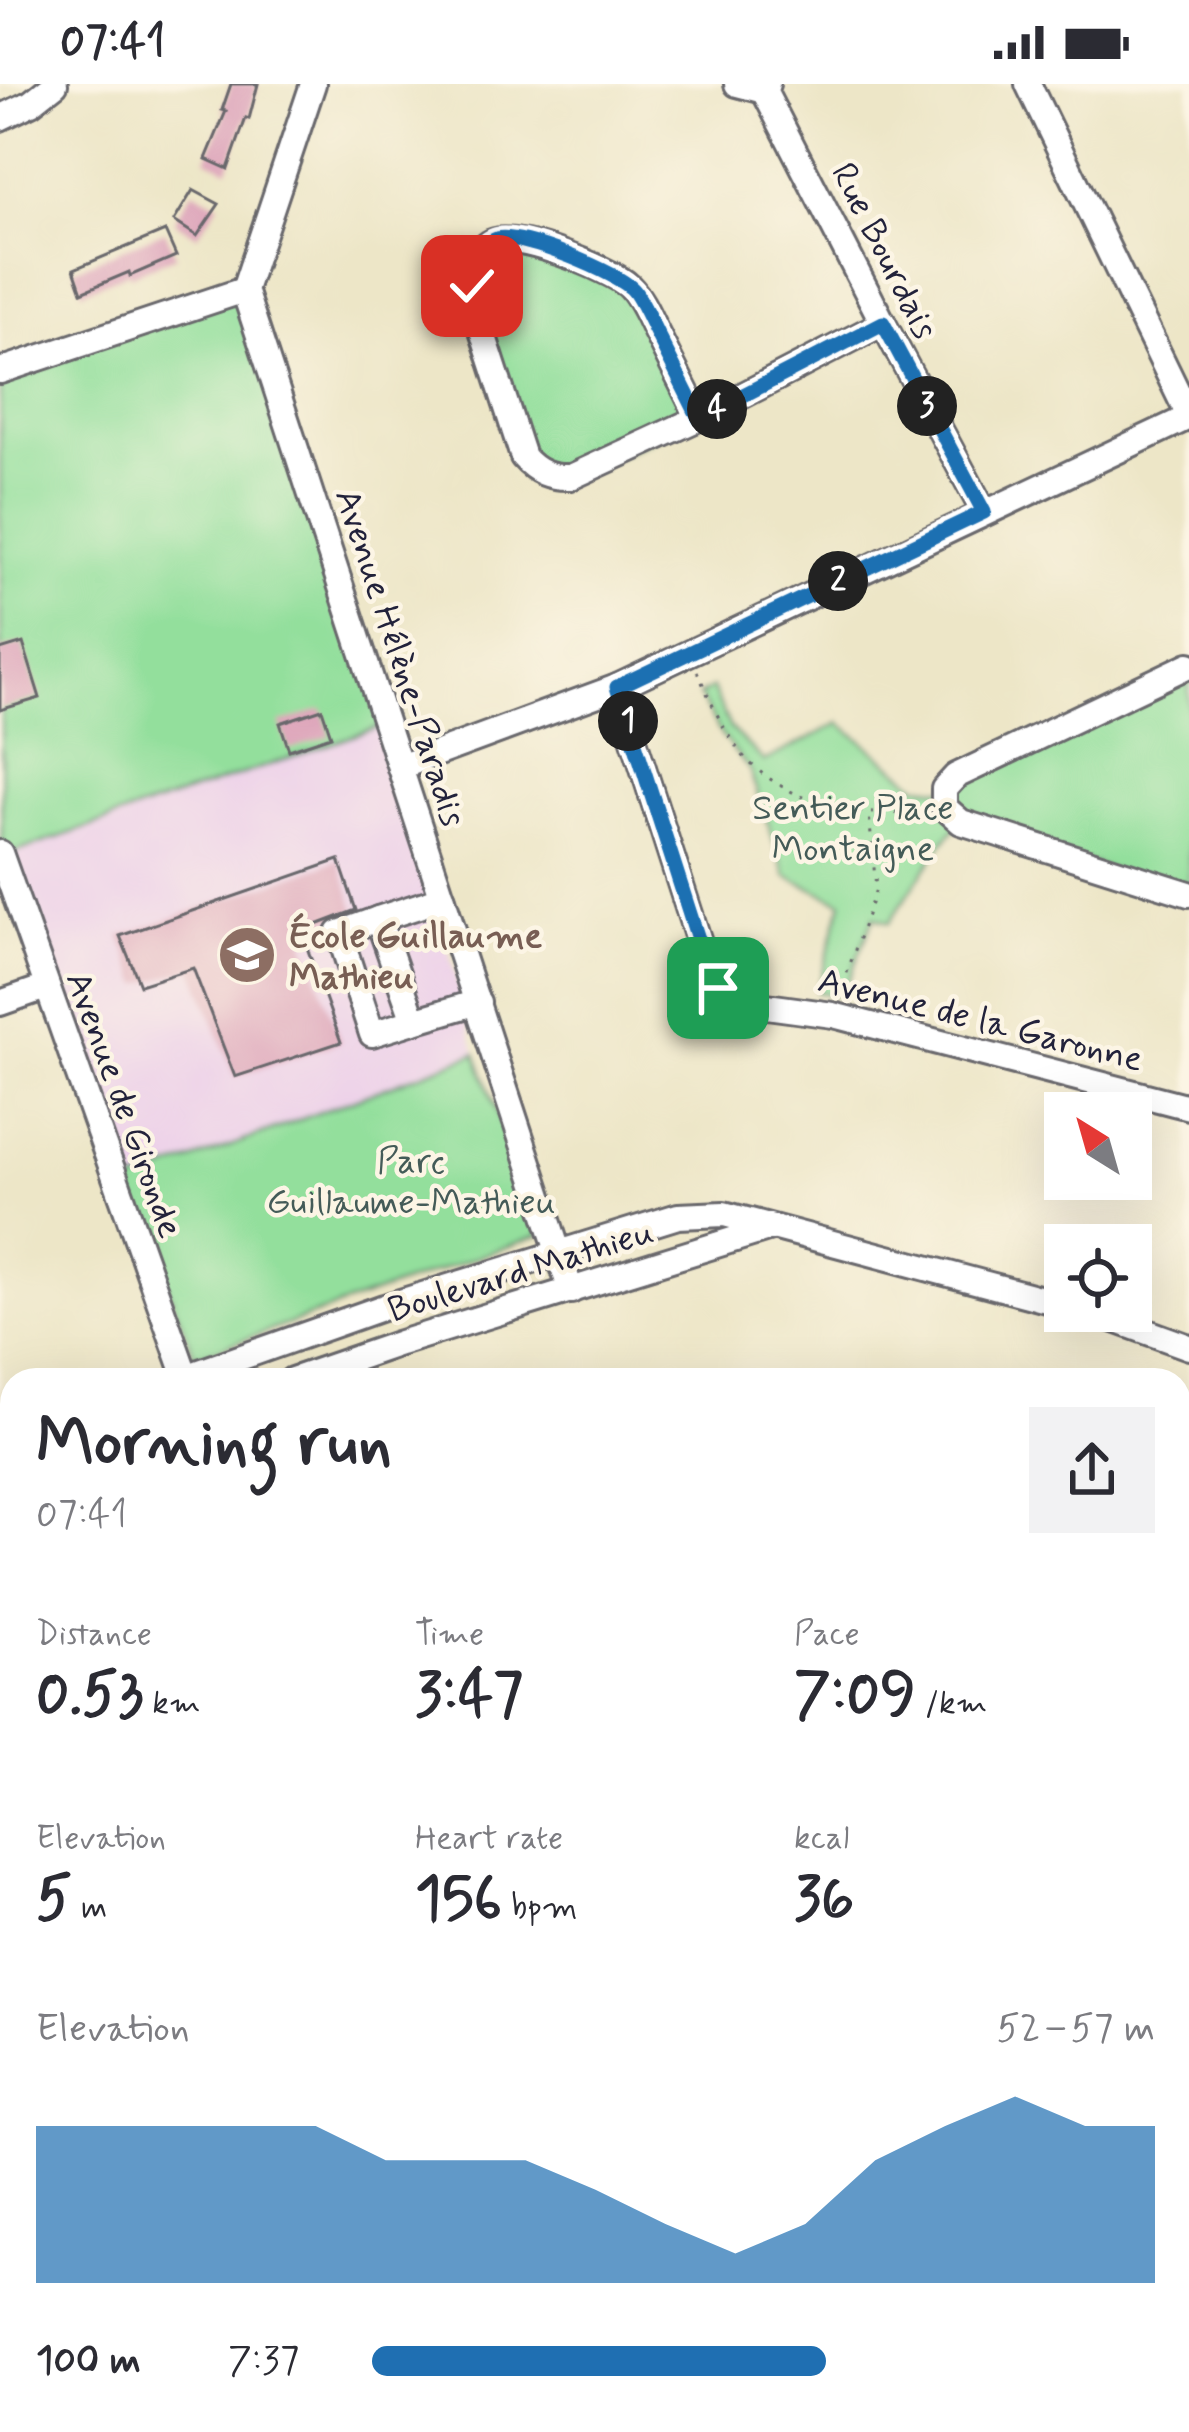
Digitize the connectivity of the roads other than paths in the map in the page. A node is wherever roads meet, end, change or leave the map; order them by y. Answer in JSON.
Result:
{"nodes":[{"id":1,"x":55,"y":84,"type":"edge"},
{"id":2,"x":313,"y":84,"type":"edge"},
{"id":3,"x":737,"y":84,"type":"edge"},
{"id":4,"x":1028,"y":84,"type":"edge"},
{"id":5,"x":765,"y":88,"type":"edge"},
{"id":6,"x":0,"y":118,"type":"edge"},
{"id":7,"x":244,"y":290,"type":"junction"},
{"id":8,"x":883,"y":323,"type":"junction"},
{"id":9,"x":0,"y":371,"type":"edge"},
{"id":10,"x":1189,"y":417,"type":"edge"},
{"id":11,"x":699,"y":418,"type":"junction"},
{"id":12,"x":984,"y":512,"type":"junction"},
{"id":13,"x":1189,"y":664,"type":"edge"},
{"id":14,"x":617,"y":687,"type":"junction"},
{"id":15,"x":400,"y":766,"type":"junction"},
{"id":16,"x":0,"y":853,"type":"edge"},
{"id":17,"x":1189,"y":894,"type":"edge"},
{"id":18,"x":443,"y":898,"type":"junction"},
{"id":19,"x":378,"y":919,"type":"junction"},
{"id":20,"x":46,"y":988,"type":"junction"},
{"id":21,"x":478,"y":1002,"type":"junction"},
{"id":22,"x":0,"y":1004,"type":"edge"},
{"id":23,"x":414,"y":1021,"type":"junction"},
{"id":24,"x":1189,"y":1107,"type":"edge"},
{"id":25,"x":770,"y":1228,"type":"junction"},
{"id":26,"x":559,"y":1251,"type":"junction"},
{"id":27,"x":572,"y":1291,"type":"junction"},
{"id":28,"x":1044,"y":1299,"type":"edge"},
{"id":29,"x":1148,"y":1332,"type":"edge"},
{"id":30,"x":1189,"y":1347,"type":"edge"},
{"id":31,"x":179,"y":1368,"type":"edge"},
{"id":32,"x":214,"y":1368,"type":"edge"},
{"id":33,"x":327,"y":1368,"type":"edge"}],
"edges":[{"from":1,"to":6,"type":"street"},
{"from":2,"to":7,"type":"street"},
{"from":3,"to":5,"type":"street"},
{"from":4,"to":10,"type":"street"},
{"from":5,"to":8,"type":"street","name":"Rue Bourdais"},
{"from":7,"to":9,"type":"street"},
{"from":7,"to":15,"type":"street","name":"Avenue Hélène-Paradis"},
{"from":8,"to":11,"type":"street"},
{"from":8,"to":12,"type":"street","name":"Rue Bourdais"},
{"from":10,"to":12,"type":"street"},
{"from":11,"to":11,"type":"street"},
{"from":12,"to":14,"type":"street"},
{"from":13,"to":17,"type":"street"},
{"from":14,"to":15,"type":"street"},
{"from":14,"to":24,"type":"street","name":"Avenue de la Garonne"},
{"from":15,"to":18,"type":"street","name":"Avenue Hélène-Paradis"},
{"from":16,"to":20,"type":"street","name":"Avenue de Gironde"},
{"from":18,"to":19,"type":"street"},
{"from":18,"to":21,"type":"street","name":"Avenue Hélène-Paradis"},
{"from":19,"to":23,"type":"street"},
{"from":19,"to":23,"type":"street"},
{"from":20,"to":22,"type":"street"},
{"from":20,"to":31,"type":"street","name":"Avenue de Gironde"},
{"from":21,"to":23,"type":"street"},
{"from":21,"to":26,"type":"street","name":"Avenue Hélène-Paradis"},
{"from":25,"to":26,"type":"street","name":"Boulevard Mathieu"},
{"from":25,"to":27,"type":"street","name":"Boulevard Mathieu"},
{"from":25,"to":28,"type":"street","name":"Boulevard Mathieu"},
{"from":26,"to":27,"type":"street","name":"Avenue Hélène-Paradis"},
{"from":26,"to":32,"type":"street","name":"Boulevard Mathieu"},
{"from":27,"to":33,"type":"street","name":"Boulevard Mathieu"},
{"from":29,"to":30,"type":"street"}]}
